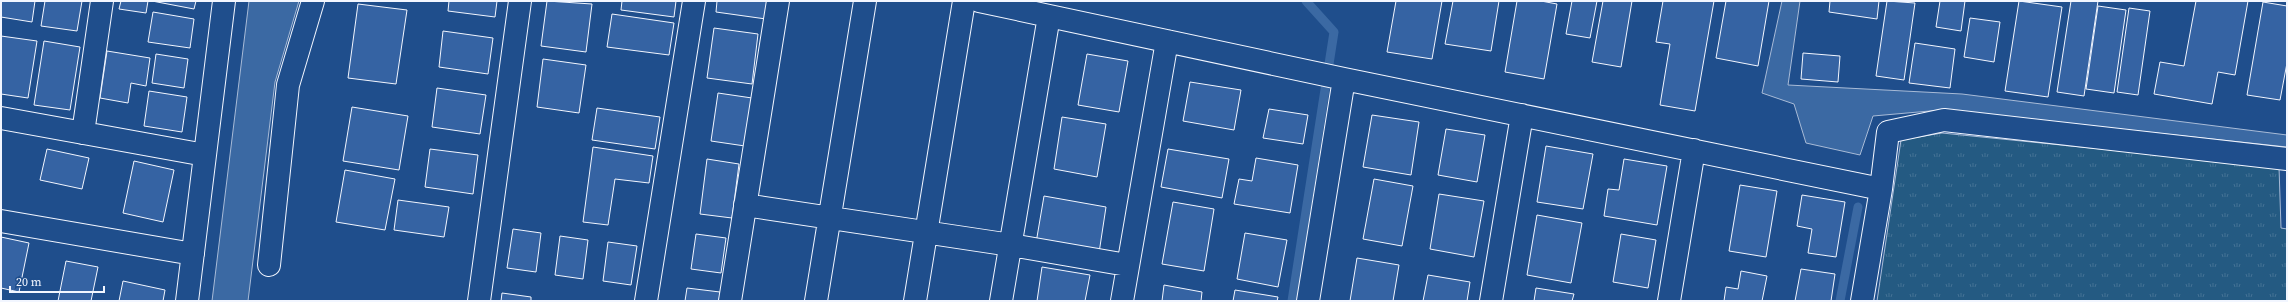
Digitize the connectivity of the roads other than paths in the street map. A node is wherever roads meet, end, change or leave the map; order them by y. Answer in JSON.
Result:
{"nodes":[{"id":1,"x":102,"y":1,"type":"edge"},
{"id":2,"x":224,"y":1,"type":"edge"},
{"id":3,"x":312,"y":1,"type":"edge"},
{"id":4,"x":520,"y":1,"type":"edge"},
{"id":5,"x":694,"y":1,"type":"edge"},
{"id":6,"x":778,"y":1,"type":"edge"},
{"id":7,"x":865,"y":1,"type":"edge"},
{"id":8,"x":964,"y":1,"type":"edge"},
{"id":9,"x":979,"y":1,"type":"edge"},
{"id":10,"x":1050,"y":16,"type":"junction"},
{"id":11,"x":1166,"y":41,"type":"junction"},
{"id":12,"x":1344,"y":79,"type":"junction"},
{"id":13,"x":1522,"y":115,"type":"junction"},
{"id":14,"x":1,"y":118,"type":"edge"},
{"id":15,"x":83,"y":133,"type":"junction"},
{"id":16,"x":1694,"y":150,"type":"junction"},
{"id":17,"x":205,"y":155,"type":"junction"},
{"id":18,"x":2287,"y":159,"type":"edge"},
{"id":19,"x":1881,"y":188,"type":"junction"},
{"id":20,"x":745,"y":205,"type":"junction"},
{"id":21,"x":829,"y":217,"type":"junction"},
{"id":22,"x":1,"y":221,"type":"edge"},
{"id":23,"x":926,"y":232,"type":"junction"},
{"id":24,"x":1010,"y":245,"type":"junction"},
{"id":25,"x":193,"y":254,"type":"junction"},
{"id":26,"x":269,"y":265,"type":"dead end"},
{"id":27,"x":1127,"y":265,"type":"junction"},
{"id":28,"x":187,"y":301,"type":"edge"},
{"id":29,"x":479,"y":301,"type":"edge"},
{"id":30,"x":646,"y":301,"type":"edge"},
{"id":31,"x":730,"y":301,"type":"edge"},
{"id":32,"x":816,"y":301,"type":"edge"},
{"id":33,"x":915,"y":301,"type":"edge"},
{"id":34,"x":1001,"y":301,"type":"edge"},
{"id":35,"x":1122,"y":301,"type":"edge"},
{"id":36,"x":1308,"y":301,"type":"edge"},
{"id":37,"x":1491,"y":301,"type":"edge"},
{"id":38,"x":1669,"y":301,"type":"edge"},
{"id":39,"x":1862,"y":301,"type":"edge"}],
"edges":[{"from":1,"to":15,"type":"street"},
{"from":2,"to":17,"type":"street"},
{"from":3,"to":26,"type":"street"},
{"from":4,"to":29,"type":"street"},
{"from":5,"to":30,"type":"street"},
{"from":6,"to":20,"type":"street"},
{"from":7,"to":21,"type":"street"},
{"from":8,"to":23,"type":"street"},
{"from":9,"to":10,"type":"street"},
{"from":10,"to":11,"type":"street"},
{"from":10,"to":24,"type":"street"},
{"from":11,"to":12,"type":"street"},
{"from":11,"to":27,"type":"street"},
{"from":12,"to":13,"type":"street"},
{"from":12,"to":36,"type":"street"},
{"from":13,"to":16,"type":"street"},
{"from":13,"to":37,"type":"street"},
{"from":14,"to":15,"type":"street"},
{"from":15,"to":17,"type":"street"},
{"from":16,"to":19,"type":"street"},
{"from":16,"to":38,"type":"street"},
{"from":17,"to":25,"type":"street"},
{"from":18,"to":19,"type":"street"},
{"from":19,"to":39,"type":"street"},
{"from":20,"to":21,"type":"street"},
{"from":20,"to":31,"type":"street"},
{"from":21,"to":23,"type":"street"},
{"from":21,"to":32,"type":"street"},
{"from":22,"to":25,"type":"street"},
{"from":23,"to":24,"type":"street"},
{"from":23,"to":33,"type":"street"},
{"from":24,"to":27,"type":"street"},
{"from":24,"to":34,"type":"street"},
{"from":25,"to":28,"type":"street"},
{"from":27,"to":35,"type":"street"}]}
